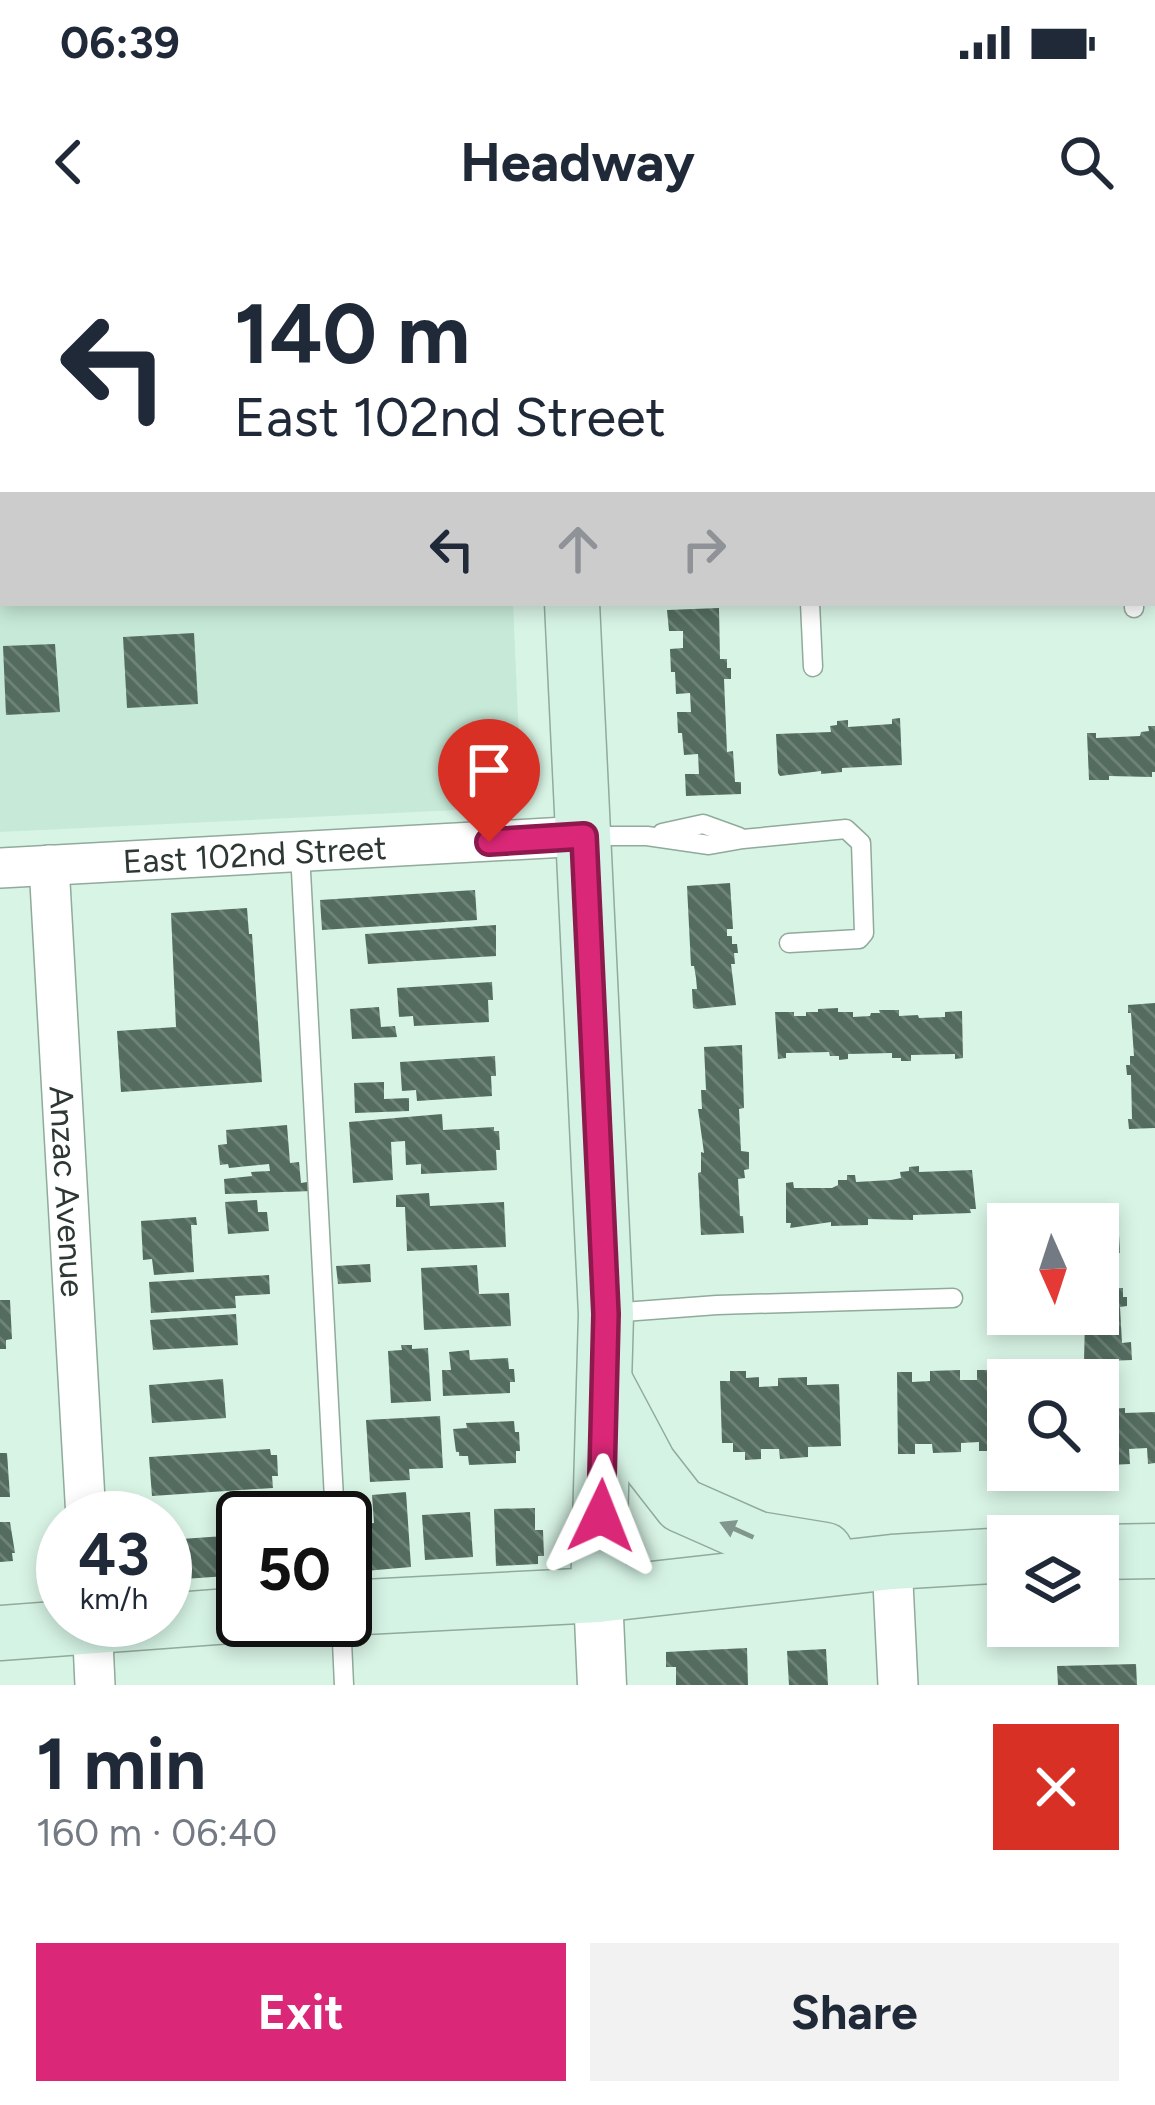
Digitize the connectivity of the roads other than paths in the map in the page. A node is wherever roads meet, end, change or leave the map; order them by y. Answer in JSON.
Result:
{"nodes":[{"id":1,"x":572,"y":606,"type":"edge"},
{"id":2,"x":810,"y":606,"type":"edge"},
{"id":3,"x":813,"y":667,"type":"dead end"},
{"id":4,"x":584,"y":836,"type":"junction"},
{"id":5,"x":300,"y":852,"type":"junction"},
{"id":6,"x":49,"y":866,"type":"junction"},
{"id":7,"x":0,"y":868,"type":"edge"},
{"id":8,"x":789,"y":943,"type":"dead end"},
{"id":9,"x":953,"y":1298,"type":"dead end"},
{"id":10,"x":606,"y":1314,"type":"junction"},
{"id":11,"x":605,"y":1381,"type":"junction"},
{"id":12,"x":84,"y":1491,"type":"edge"},
{"id":13,"x":334,"y":1491,"type":"edge"},
{"id":14,"x":1155,"y":1551,"type":"edge"},
{"id":15,"x":1119,"y":1552,"type":"edge"},
{"id":16,"x":987,"y":1556,"type":"edge"},
{"id":17,"x":892,"y":1562,"type":"junction"},
{"id":18,"x":598,"y":1595,"type":"junction"},
{"id":19,"x":372,"y":1607,"type":"edge"},
{"id":20,"x":36,"y":1629,"type":"edge"},
{"id":21,"x":0,"y":1633,"type":"edge"},
{"id":22,"x":93,"y":1647,"type":"edge"},
{"id":23,"x":342,"y":1647,"type":"edge"},
{"id":24,"x":95,"y":1685,"type":"edge"},
{"id":25,"x":344,"y":1685,"type":"edge"},
{"id":26,"x":602,"y":1685,"type":"edge"},
{"id":27,"x":898,"y":1685,"type":"edge"}],
"edges":[{"from":1,"to":4,"type":"main road"},
{"from":2,"to":3,"type":"lane"},
{"from":4,"to":5,"type":"street","name":"East 102nd Street"},
{"from":4,"to":8,"type":"lane"},
{"from":4,"to":10,"type":"main road"},
{"from":5,"to":6,"type":"street","name":"East 102nd Street"},
{"from":5,"to":13,"type":"lane"},
{"from":6,"to":7,"type":"street","name":"East 102nd Street"},
{"from":6,"to":12,"type":"street","name":"Anzac Avenue"},
{"from":9,"to":10,"type":"lane"},
{"from":10,"to":11,"type":"main road"},
{"from":17,"to":11,"type":"main road","one_way":true},
{"from":11,"to":18,"type":"main road"},
{"from":14,"to":15,"type":"main road"},
{"from":16,"to":17,"type":"main road"},
{"from":17,"to":18,"type":"main road"},
{"from":17,"to":27,"type":"street"},
{"from":18,"to":19,"type":"main road"},
{"from":18,"to":26,"type":"street"},
{"from":20,"to":21,"type":"main road"},
{"from":22,"to":24,"type":"street"},
{"from":23,"to":25,"type":"lane"}]}
